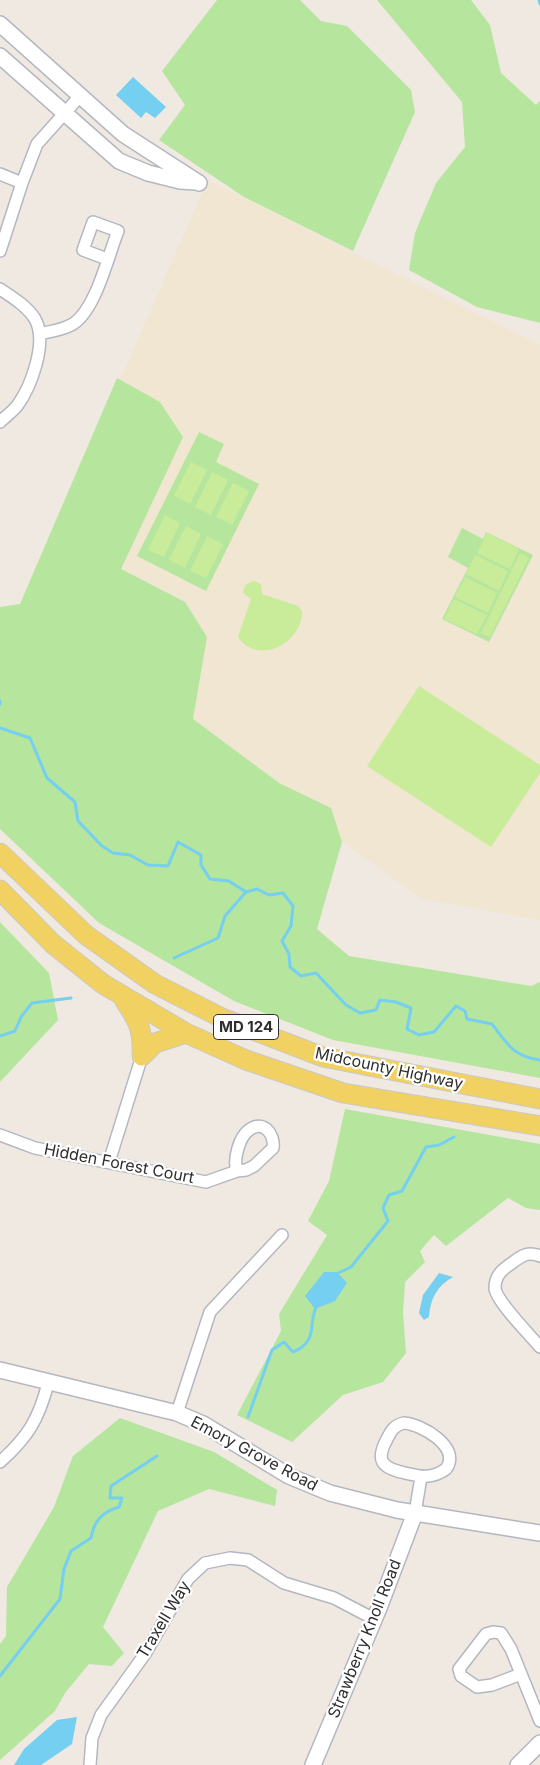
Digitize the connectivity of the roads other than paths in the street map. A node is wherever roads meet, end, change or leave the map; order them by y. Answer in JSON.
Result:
{"nodes":[{"id":1,"x":0,"y":24,"type":"edge"},
{"id":2,"x":0,"y":56,"type":"edge"},
{"id":3,"x":80,"y":96,"type":"junction"},
{"id":4,"x":64,"y":114,"type":"junction"},
{"id":5,"x":0,"y":174,"type":"edge"},
{"id":6,"x":22,"y":183,"type":"junction"},
{"id":7,"x":0,"y":251,"type":"edge"},
{"id":8,"x":107,"y":259,"type":"dead end"},
{"id":9,"x":0,"y":289,"type":"edge"},
{"id":10,"x":40,"y":334,"type":"junction"},
{"id":11,"x":0,"y":422,"type":"edge"},
{"id":12,"x":0,"y":853,"type":"edge"},
{"id":13,"x":0,"y":890,"type":"edge"},
{"id":14,"x":121,"y":996,"type":"junction"},
{"id":15,"x":186,"y":1033,"type":"junction"},
{"id":16,"x":142,"y":1056,"type":"junction"},
{"id":17,"x":540,"y":1099,"type":"edge"},
{"id":18,"x":540,"y":1126,"type":"edge"},
{"id":19,"x":0,"y":1135,"type":"edge"},
{"id":20,"x":109,"y":1162,"type":"junction"},
{"id":21,"x":237,"y":1171,"type":"dead end"},
{"id":22,"x":282,"y":1235,"type":"dead end"},
{"id":23,"x":540,"y":1256,"type":"edge"},
{"id":24,"x":540,"y":1347,"type":"edge"},
{"id":25,"x":0,"y":1370,"type":"edge"},
{"id":26,"x":48,"y":1383,"type":"junction"},
{"id":27,"x":178,"y":1413,"type":"junction"},
{"id":28,"x":0,"y":1462,"type":"edge"},
{"id":29,"x":421,"y":1477,"type":"junction"},
{"id":30,"x":415,"y":1513,"type":"junction"},
{"id":31,"x":540,"y":1533,"type":"edge"},
{"id":32,"x":374,"y":1619,"type":"junction"},
{"id":33,"x":521,"y":1674,"type":"junction"},
{"id":34,"x":540,"y":1720,"type":"edge"},
{"id":35,"x":540,"y":1742,"type":"edge"},
{"id":36,"x":90,"y":1765,"type":"edge"},
{"id":37,"x":313,"y":1765,"type":"edge"},
{"id":38,"x":518,"y":1765,"type":"edge"}],
"edges":[{"from":1,"to":3,"type":"street"},
{"from":2,"to":4,"type":"street"},
{"from":3,"to":4,"type":"street"},
{"from":3,"to":4,"type":"street"},
{"from":4,"to":6,"type":"street"},
{"from":5,"to":6,"type":"street"},
{"from":6,"to":7,"type":"street"},
{"from":8,"to":10,"type":"street"},
{"from":9,"to":10,"type":"street"},
{"from":10,"to":11,"type":"street"},
{"from":12,"to":17,"type":"main road","name":"Midcounty Highway","number":"MD 124"},
{"from":13,"to":14,"type":"main road","name":"Midcounty Highway","number":"MD 124"},
{"from":14,"to":15,"type":"main road","name":"Midcounty Highway","number":"MD 124"},
{"from":14,"to":16,"type":"main road"},
{"from":15,"to":16,"type":"main road"},
{"from":15,"to":18,"type":"main road","name":"Midcounty Highway","number":"MD 124"},
{"from":16,"to":20,"type":"street"},
{"from":19,"to":20,"type":"street","name":"Hidden Forest Court"},
{"from":20,"to":21,"type":"street","name":"Hidden Forest Court"},
{"from":22,"to":27,"type":"street"},
{"from":23,"to":24,"type":"street"},
{"from":25,"to":26,"type":"street","name":"Emory Grove Road"},
{"from":26,"to":27,"type":"street","name":"Emory Grove Road"},
{"from":26,"to":28,"type":"street"},
{"from":27,"to":30,"type":"street","name":"Emory Grove Road"},
{"from":29,"to":29,"type":"street"},
{"from":29,"to":30,"type":"street"},
{"from":30,"to":31,"type":"street","name":"Emory Grove Road"},
{"from":30,"to":32,"type":"street","name":"Strawberry Knoll Road"},
{"from":32,"to":36,"type":"street","name":"Traxell Way"},
{"from":32,"to":37,"type":"street","name":"Strawberry Knoll Road"},
{"from":33,"to":33,"type":"street"},
{"from":33,"to":34,"type":"street"},
{"from":35,"to":38,"type":"street"}]}
